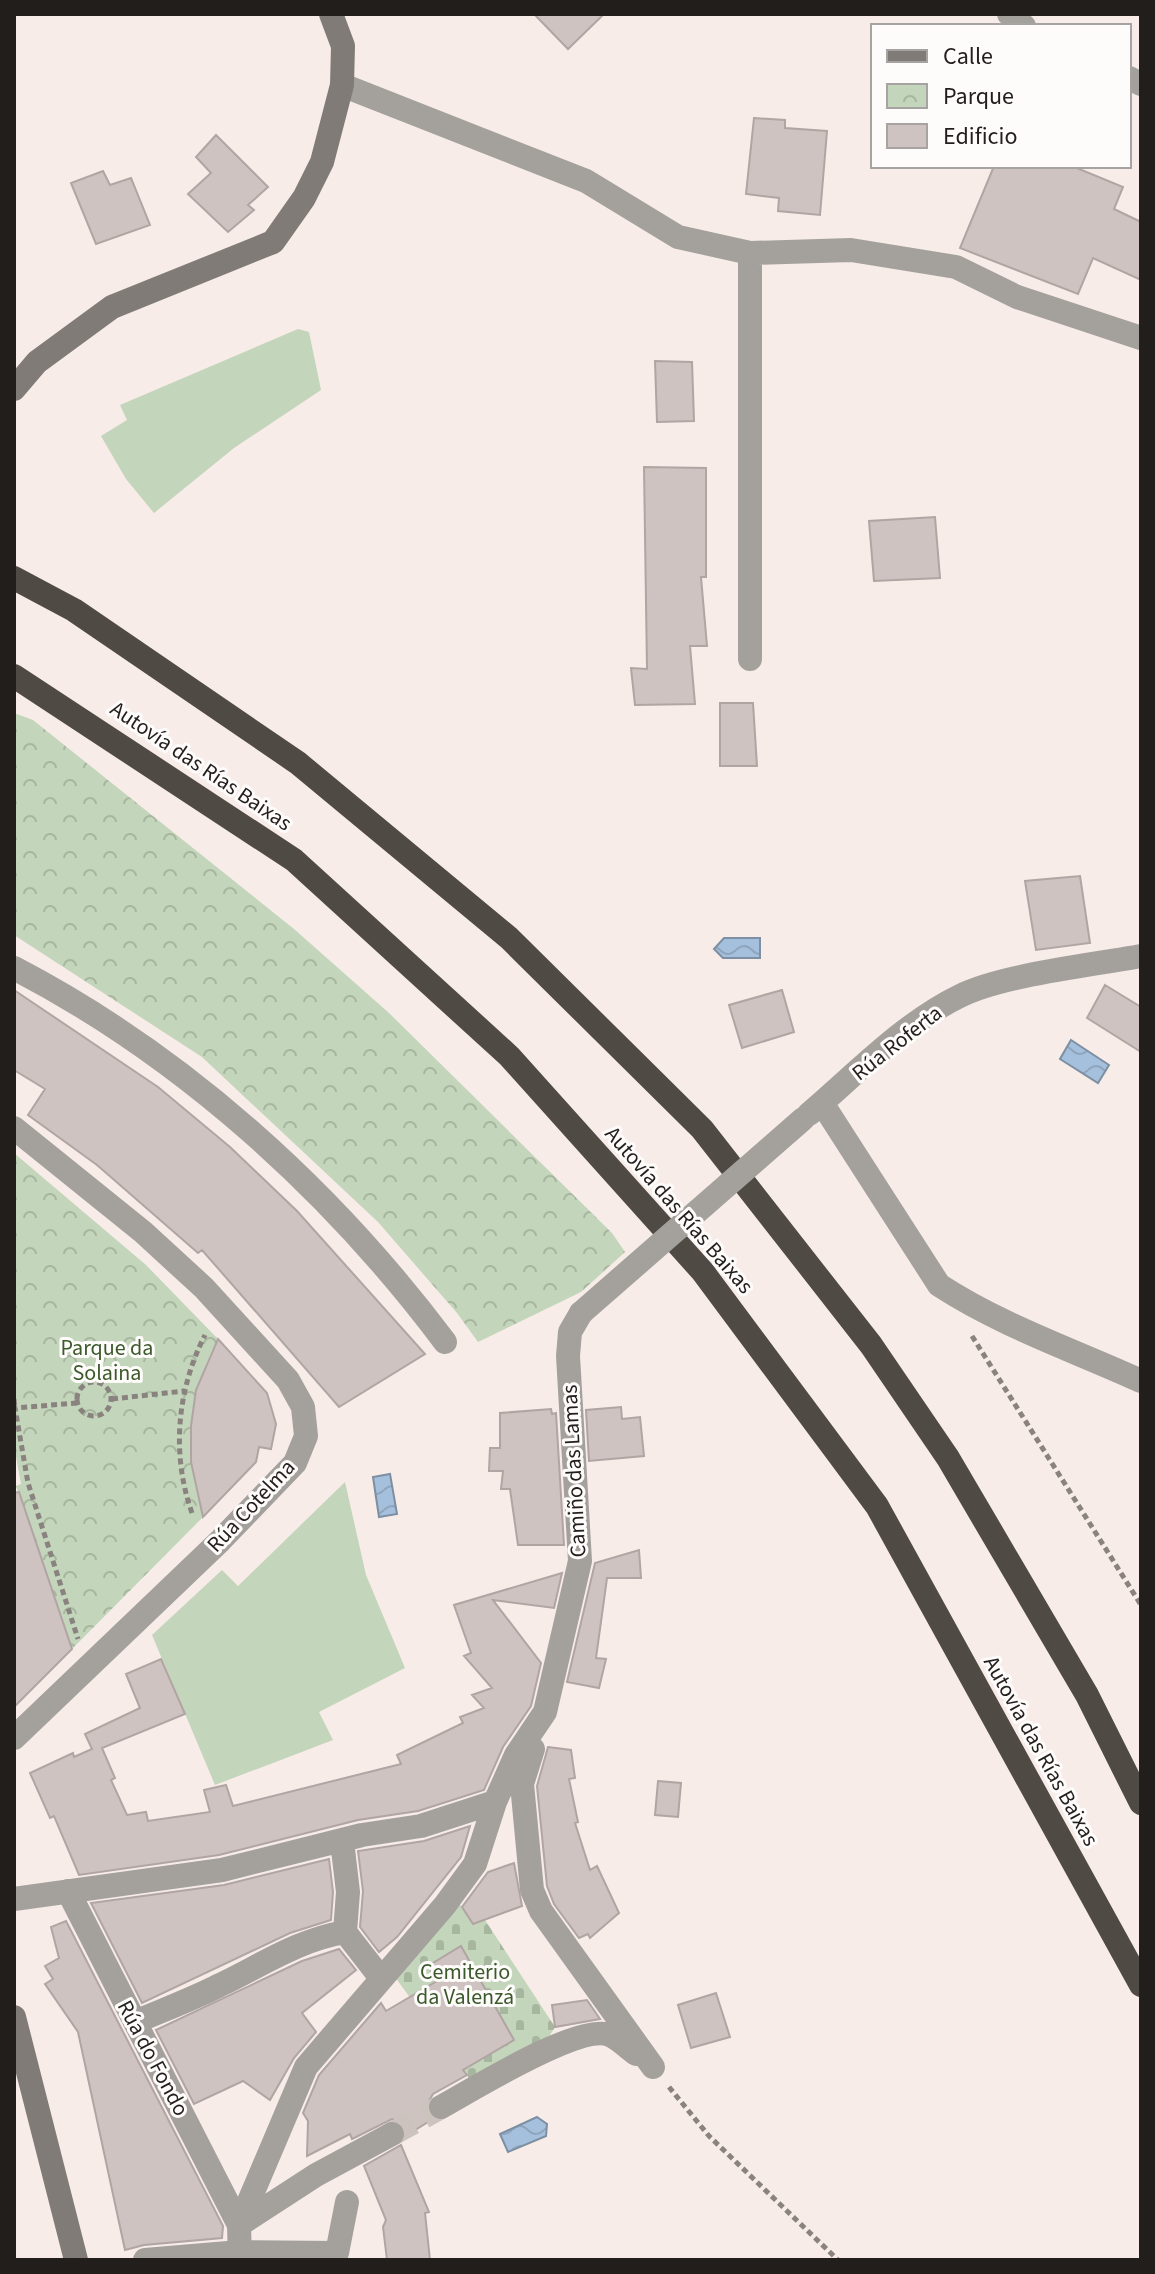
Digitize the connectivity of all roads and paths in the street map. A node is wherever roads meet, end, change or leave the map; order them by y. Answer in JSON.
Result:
{"nodes":[{"id":1,"x":331,"y":14,"type":"edge"},
{"id":2,"x":342,"y":85,"type":"junction"},
{"id":3,"x":750,"y":253,"type":"junction"},
{"id":4,"x":1141,"y":338,"type":"edge"},
{"id":5,"x":14,"y":389,"type":"edge"},
{"id":6,"x":14,"y":578,"type":"edge"},
{"id":7,"x":750,"y":659,"type":"dead end"},
{"id":8,"x":14,"y":676,"type":"edge"},
{"id":9,"x":1141,"y":956,"type":"edge"},
{"id":10,"x":14,"y":968,"type":"edge"},
{"id":11,"x":822,"y":1103,"type":"junction"},
{"id":12,"x":803,"y":1119,"type":"joint"},
{"id":13,"x":14,"y":1128,"type":"edge"},
{"id":14,"x":964,"y":1324,"type":"dead end"},
{"id":15,"x":205,"y":1335,"type":"dead end"},
{"id":16,"x":445,"y":1342,"type":"dead end"},
{"id":17,"x":1141,"y":1381,"type":"edge"},
{"id":18,"x":184,"y":1391,"type":"junction"},
{"id":19,"x":14,"y":1399,"type":"edge"},
{"id":20,"x":112,"y":1399,"type":"junction"},
{"id":21,"x":77,"y":1403,"type":"junction"},
{"id":22,"x":15,"y":1408,"type":"edge"},
{"id":23,"x":192,"y":1513,"type":"dead end"},
{"id":24,"x":1141,"y":1605,"type":"edge"},
{"id":25,"x":89,"y":1668,"type":"junction"},
{"id":26,"x":545,"y":1712,"type":"junction"},
{"id":27,"x":14,"y":1738,"type":"edge"},
{"id":28,"x":495,"y":1802,"type":"junction"},
{"id":29,"x":1141,"y":1803,"type":"edge"},
{"id":30,"x":342,"y":1841,"type":"junction"},
{"id":31,"x":68,"y":1891,"type":"junction"},
{"id":32,"x":14,"y":1899,"type":"edge"},
{"id":33,"x":345,"y":1932,"type":"junction"},
{"id":34,"x":380,"y":1977,"type":"junction"},
{"id":35,"x":1141,"y":1985,"type":"edge"},
{"id":36,"x":14,"y":2017,"type":"edge"},
{"id":37,"x":135,"y":2022,"type":"junction"},
{"id":38,"x":653,"y":2067,"type":"junction"},
{"id":39,"x":441,"y":2107,"type":"tunnel mouth"},
{"id":40,"x":392,"y":2134,"type":"tunnel mouth"},
{"id":41,"x":347,"y":2202,"type":"dead end"},
{"id":42,"x":239,"y":2225,"type":"junction"},
{"id":43,"x":240,"y":2256,"type":"edge"},
{"id":44,"x":76,"y":2260,"type":"edge"},
{"id":45,"x":145,"y":2260,"type":"edge"},
{"id":46,"x":838,"y":2260,"type":"edge"}],
"edges":[{"from":1,"to":2,"type":"street"},
{"from":2,"to":3,"type":"street"},
{"from":2,"to":5,"type":"street"},
{"from":3,"to":4,"type":"street"},
{"from":3,"to":7,"type":"street"},
{"from":6,"to":29,"type":"highway"},
{"from":8,"to":35,"type":"highway","name":"Autovía das Rías Baixas"},
{"from":9,"to":11,"type":"street","name":"Rúa Roferta"},
{"from":10,"to":16,"type":"street"},
{"from":11,"to":12,"type":"street","name":"Rúa Roferta"},
{"from":11,"to":17,"type":"street"},
{"from":12,"to":26,"type":"street","name":"Camiño das Lamas","bridge":true},
{"from":13,"to":25,"type":"street","name":"Rúa Cotelma"},
{"from":14,"to":24,"type":"path"},
{"from":15,"to":18,"type":"path"},
{"from":18,"to":20,"type":"path"},
{"from":18,"to":23,"type":"path"},
{"from":19,"to":22,"type":"path"},
{"from":20,"to":21,"type":"path"},
{"from":20,"to":21,"type":"path"},
{"from":21,"to":22,"type":"path"},
{"from":22,"to":25,"type":"path"},
{"from":25,"to":27,"type":"street","name":"Rúa Cotelma"},
{"from":26,"to":28,"type":"street","name":"Camiño das Lamas"},
{"from":26,"to":38,"type":"street"},
{"from":28,"to":30,"type":"street"},
{"from":28,"to":34,"type":"street","name":"Camiño das Lamas"},
{"from":30,"to":31,"type":"street"},
{"from":30,"to":33,"type":"street"},
{"from":31,"to":32,"type":"street"},
{"from":31,"to":37,"type":"street","name":"Rúa do Fondo"},
{"from":33,"to":34,"type":"street"},
{"from":33,"to":37,"type":"street"},
{"from":34,"to":42,"type":"street","name":"Camiño das Lamas"},
{"from":36,"to":44,"type":"street"},
{"from":37,"to":42,"type":"street","name":"Rúa do Fondo"},
{"from":38,"to":39,"type":"street"},
{"from":38,"to":46,"type":"path"},
{"from":40,"to":42,"type":"street"},
{"from":41,"to":43,"type":"street"},
{"from":42,"to":43,"type":"street"},
{"from":43,"to":45,"type":"street"}]}
